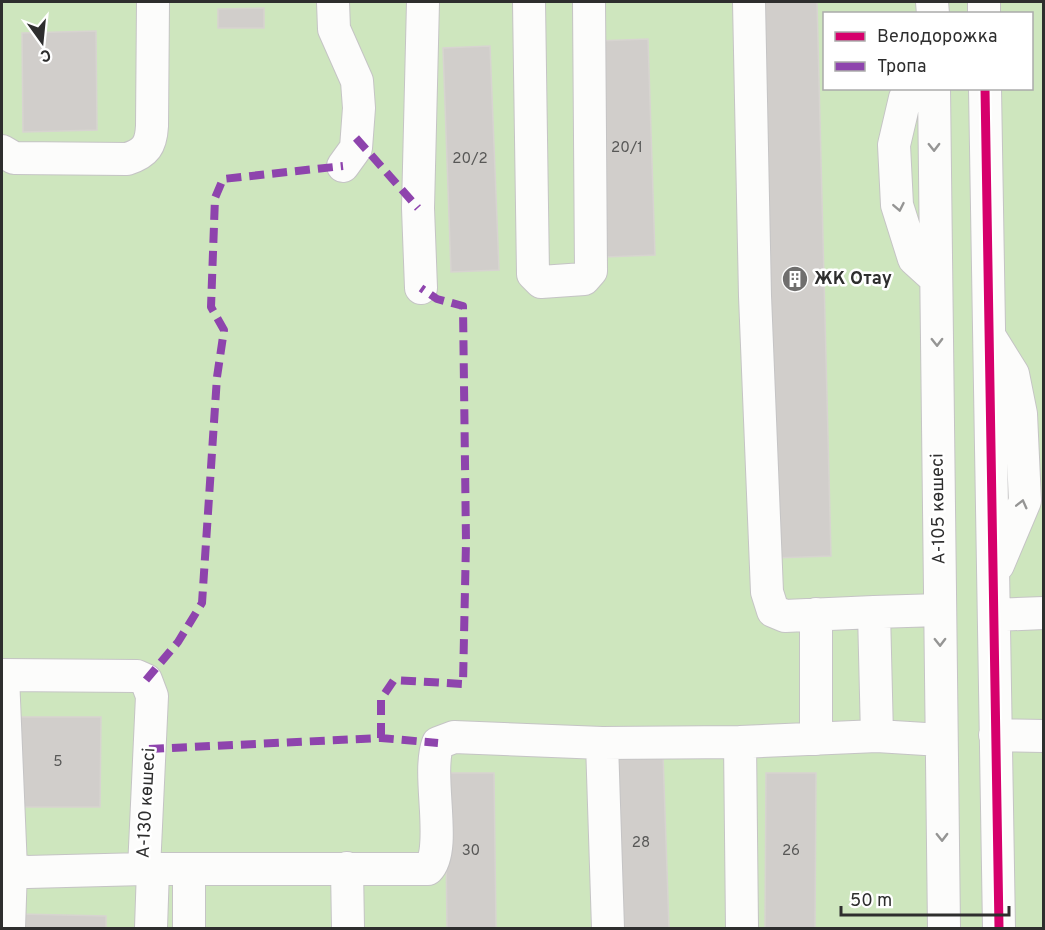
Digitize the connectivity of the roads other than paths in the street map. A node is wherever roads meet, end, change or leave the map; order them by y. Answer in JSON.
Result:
{"nodes":[{"id":1,"x":153,"y":2,"type":"edge"},
{"id":2,"x":333,"y":2,"type":"edge"},
{"id":3,"x":423,"y":2,"type":"edge"},
{"id":4,"x":529,"y":2,"type":"edge"},
{"id":5,"x":589,"y":2,"type":"edge"},
{"id":6,"x":749,"y":2,"type":"edge"},
{"id":7,"x":910,"y":90,"type":"edge"},
{"id":8,"x":934,"y":90,"type":"edge"},
{"id":9,"x":986,"y":90,"type":"edge"},
{"id":10,"x":2,"y":151,"type":"edge"},
{"id":11,"x":343,"y":166,"type":"dead end"},
{"id":12,"x":936,"y":279,"type":"junction"},
{"id":13,"x":421,"y":288,"type":"dead end"},
{"id":14,"x":940,"y":610,"type":"junction"},
{"id":15,"x":874,"y":612,"type":"junction"},
{"id":16,"x":1044,"y":613,"type":"edge"},
{"id":17,"x":816,"y":614,"type":"junction"},
{"id":18,"x":994,"y":615,"type":"junction"},
{"id":19,"x":2,"y":675,"type":"edge"},
{"id":20,"x":995,"y":735,"type":"junction"},
{"id":21,"x":1044,"y":735,"type":"edge"},
{"id":22,"x":877,"y":736,"type":"junction"},
{"id":23,"x":816,"y":739,"type":"junction"},
{"id":24,"x":941,"y":740,"type":"junction"},
{"id":25,"x":602,"y":742,"type":"junction"},
{"id":26,"x":740,"y":742,"type":"junction"},
{"id":27,"x":347,"y":868,"type":"junction"},
{"id":28,"x":11,"y":869,"type":"junction"},
{"id":29,"x":148,"y":869,"type":"junction"},
{"id":30,"x":189,"y":869,"type":"junction"},
{"id":31,"x":943,"y":872,"type":"junction"},
{"id":32,"x":998,"y":872,"type":"junction"},
{"id":33,"x":9,"y":928,"type":"edge"},
{"id":34,"x":151,"y":928,"type":"edge"},
{"id":35,"x":189,"y":928,"type":"edge"},
{"id":36,"x":348,"y":928,"type":"edge"},
{"id":37,"x":608,"y":928,"type":"edge"},
{"id":38,"x":742,"y":928,"type":"edge"},
{"id":39,"x":927,"y":928,"type":"edge"},
{"id":40,"x":944,"y":928,"type":"edge"},
{"id":41,"x":999,"y":928,"type":"edge"},
{"id":42,"x":1017,"y":928,"type":"edge"}],
"edges":[{"from":1,"to":10,"type":"street"},
{"from":2,"to":11,"type":"street"},
{"from":3,"to":13,"type":"street"},
{"from":4,"to":5,"type":"street"},
{"from":6,"to":17,"type":"street"},
{"from":7,"to":12,"type":"street","one_way":true},
{"from":8,"to":12,"type":"street","name":"А-105 көшесі","one_way":true},
{"from":18,"to":9,"type":"street","one_way":true},
{"from":12,"to":14,"type":"street","name":"А-105 көшесі","one_way":true},
{"from":14,"to":15,"type":"street"},
{"from":14,"to":24,"type":"street","name":"А-105 көшесі","one_way":true},
{"from":15,"to":17,"type":"street"},
{"from":15,"to":22,"type":"street"},
{"from":16,"to":18,"type":"street"},
{"from":17,"to":23,"type":"street"},
{"from":18,"to":20,"type":"street"},
{"from":19,"to":28,"type":"street"},
{"from":19,"to":29,"type":"street","name":"А-130 көшесі"},
{"from":20,"to":21,"type":"street"},
{"from":20,"to":32,"type":"street"},
{"from":22,"to":23,"type":"street"},
{"from":22,"to":24,"type":"street"},
{"from":23,"to":26,"type":"street"},
{"from":24,"to":31,"type":"street","name":"А-105 көшесі","one_way":true},
{"from":25,"to":26,"type":"street"},
{"from":25,"to":27,"type":"street","name":"А-130 көшесі"},
{"from":25,"to":37,"type":"street"},
{"from":26,"to":38,"type":"street"},
{"from":27,"to":30,"type":"street","name":"А-130 көшесі"},
{"from":27,"to":36,"type":"street"},
{"from":28,"to":29,"type":"street"},
{"from":28,"to":33,"type":"street"},
{"from":29,"to":30,"type":"street","name":"А-130 көшесі"},
{"from":29,"to":34,"type":"street"},
{"from":30,"to":35,"type":"street"},
{"from":31,"to":39,"type":"street"},
{"from":31,"to":40,"type":"street","name":"А-105 көшесі"},
{"from":32,"to":41,"type":"street"},
{"from":32,"to":42,"type":"street"}]}
